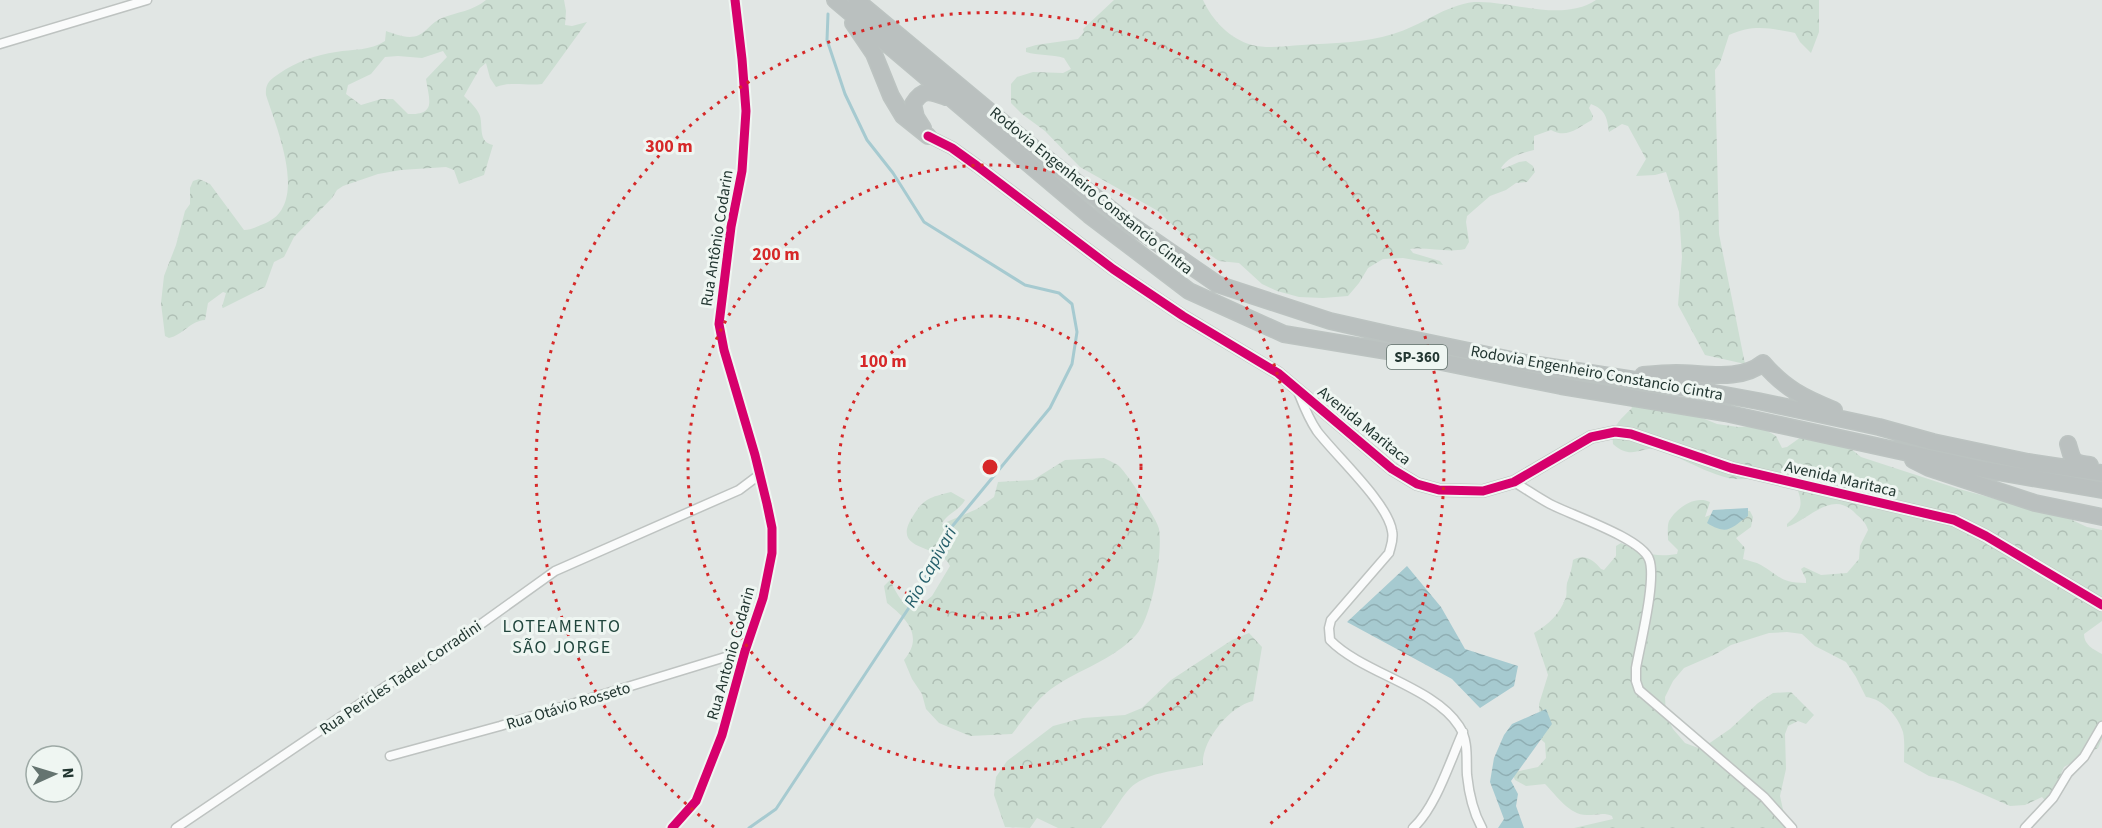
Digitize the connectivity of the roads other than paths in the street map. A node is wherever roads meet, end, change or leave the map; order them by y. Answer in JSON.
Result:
{"nodes":[{"id":1,"x":147,"y":0,"type":"edge"},
{"id":2,"x":735,"y":0,"type":"edge"},
{"id":3,"x":835,"y":0,"type":"edge"},
{"id":4,"x":856,"y":0,"type":"edge"},
{"id":5,"x":0,"y":44,"type":"edge"},
{"id":6,"x":951,"y":99,"type":"junction"},
{"id":7,"x":928,"y":136,"type":"junction"},
{"id":8,"x":1615,"y":377,"type":"junction"},
{"id":9,"x":1296,"y":389,"type":"junction"},
{"id":10,"x":1879,"y":427,"type":"junction"},
{"id":11,"x":1898,"y":450,"type":"junction"},
{"id":12,"x":2028,"y":462,"type":"junction"},
{"id":13,"x":2102,"y":467,"type":"edge"},
{"id":14,"x":2102,"y":473,"type":"edge"},
{"id":15,"x":759,"y":475,"type":"junction"},
{"id":16,"x":1514,"y":482,"type":"junction"},
{"id":17,"x":2102,"y":490,"type":"edge"},
{"id":18,"x":2102,"y":517,"type":"edge"},
{"id":19,"x":2102,"y":605,"type":"edge"},
{"id":20,"x":745,"y":651,"type":"junction"},
{"id":21,"x":2102,"y":726,"type":"edge"},
{"id":22,"x":1463,"y":732,"type":"junction"},
{"id":23,"x":390,"y":756,"type":"dead end"},
{"id":24,"x":176,"y":828,"type":"edge"},
{"id":25,"x":672,"y":828,"type":"edge"},
{"id":26,"x":1413,"y":828,"type":"edge"},
{"id":27,"x":1482,"y":828,"type":"edge"},
{"id":28,"x":1792,"y":828,"type":"edge"},
{"id":29,"x":2025,"y":828,"type":"edge"}],
"edges":[{"from":1,"to":5,"type":"street"},
{"from":2,"to":15,"type":"street","name":"Rua Antônio Codarin"},
{"from":3,"to":6,"type":"highway","name":"Rodovia Engenheiro Constancio Cintra","number":"SP-360"},
{"from":3,"to":7,"type":"highway"},
{"from":4,"to":8,"type":"highway","name":"Rodovia Engenheiro Constancio Cintra","number":"SP-360"},
{"from":6,"to":7,"type":"highway"},
{"from":6,"to":11,"type":"highway","name":"Rodovia Engenheiro Constancio Cintra","number":"SP-360"},
{"from":7,"to":9,"type":"street","name":"Avenida Maritaca"},
{"from":8,"to":10,"type":"highway","name":"Rodovia Engenheiro Constancio Cintra","number":"SP-360"},
{"from":8,"to":10,"type":"highway"},
{"from":9,"to":16,"type":"street","name":"Avenida Maritaca"},
{"from":9,"to":22,"type":"street"},
{"from":10,"to":12,"type":"highway","name":"Rodovia Engenheiro Constancio Cintra","number":"SP-360"},
{"from":11,"to":17,"type":"highway","name":"Rodovia Engenheiro Constancio Cintra","number":"SP-360"},
{"from":11,"to":18,"type":"highway"},
{"from":12,"to":13,"type":"highway"},
{"from":12,"to":14,"type":"highway","name":"Rodovia Engenheiro Constancio Cintra","number":"SP-360"},
{"from":15,"to":20,"type":"street","name":"Rua Antonio Codarin"},
{"from":15,"to":24,"type":"street","name":"Rua Pericles Tadeu Corradini"},
{"from":16,"to":19,"type":"street","name":"Avenida Maritaca"},
{"from":16,"to":28,"type":"street"},
{"from":20,"to":23,"type":"street","name":"Rua Otávio Rosseto"},
{"from":20,"to":25,"type":"street","name":"Rua Antonio Codarin"},
{"from":21,"to":29,"type":"street"},
{"from":22,"to":26,"type":"street"},
{"from":22,"to":27,"type":"street"}]}
